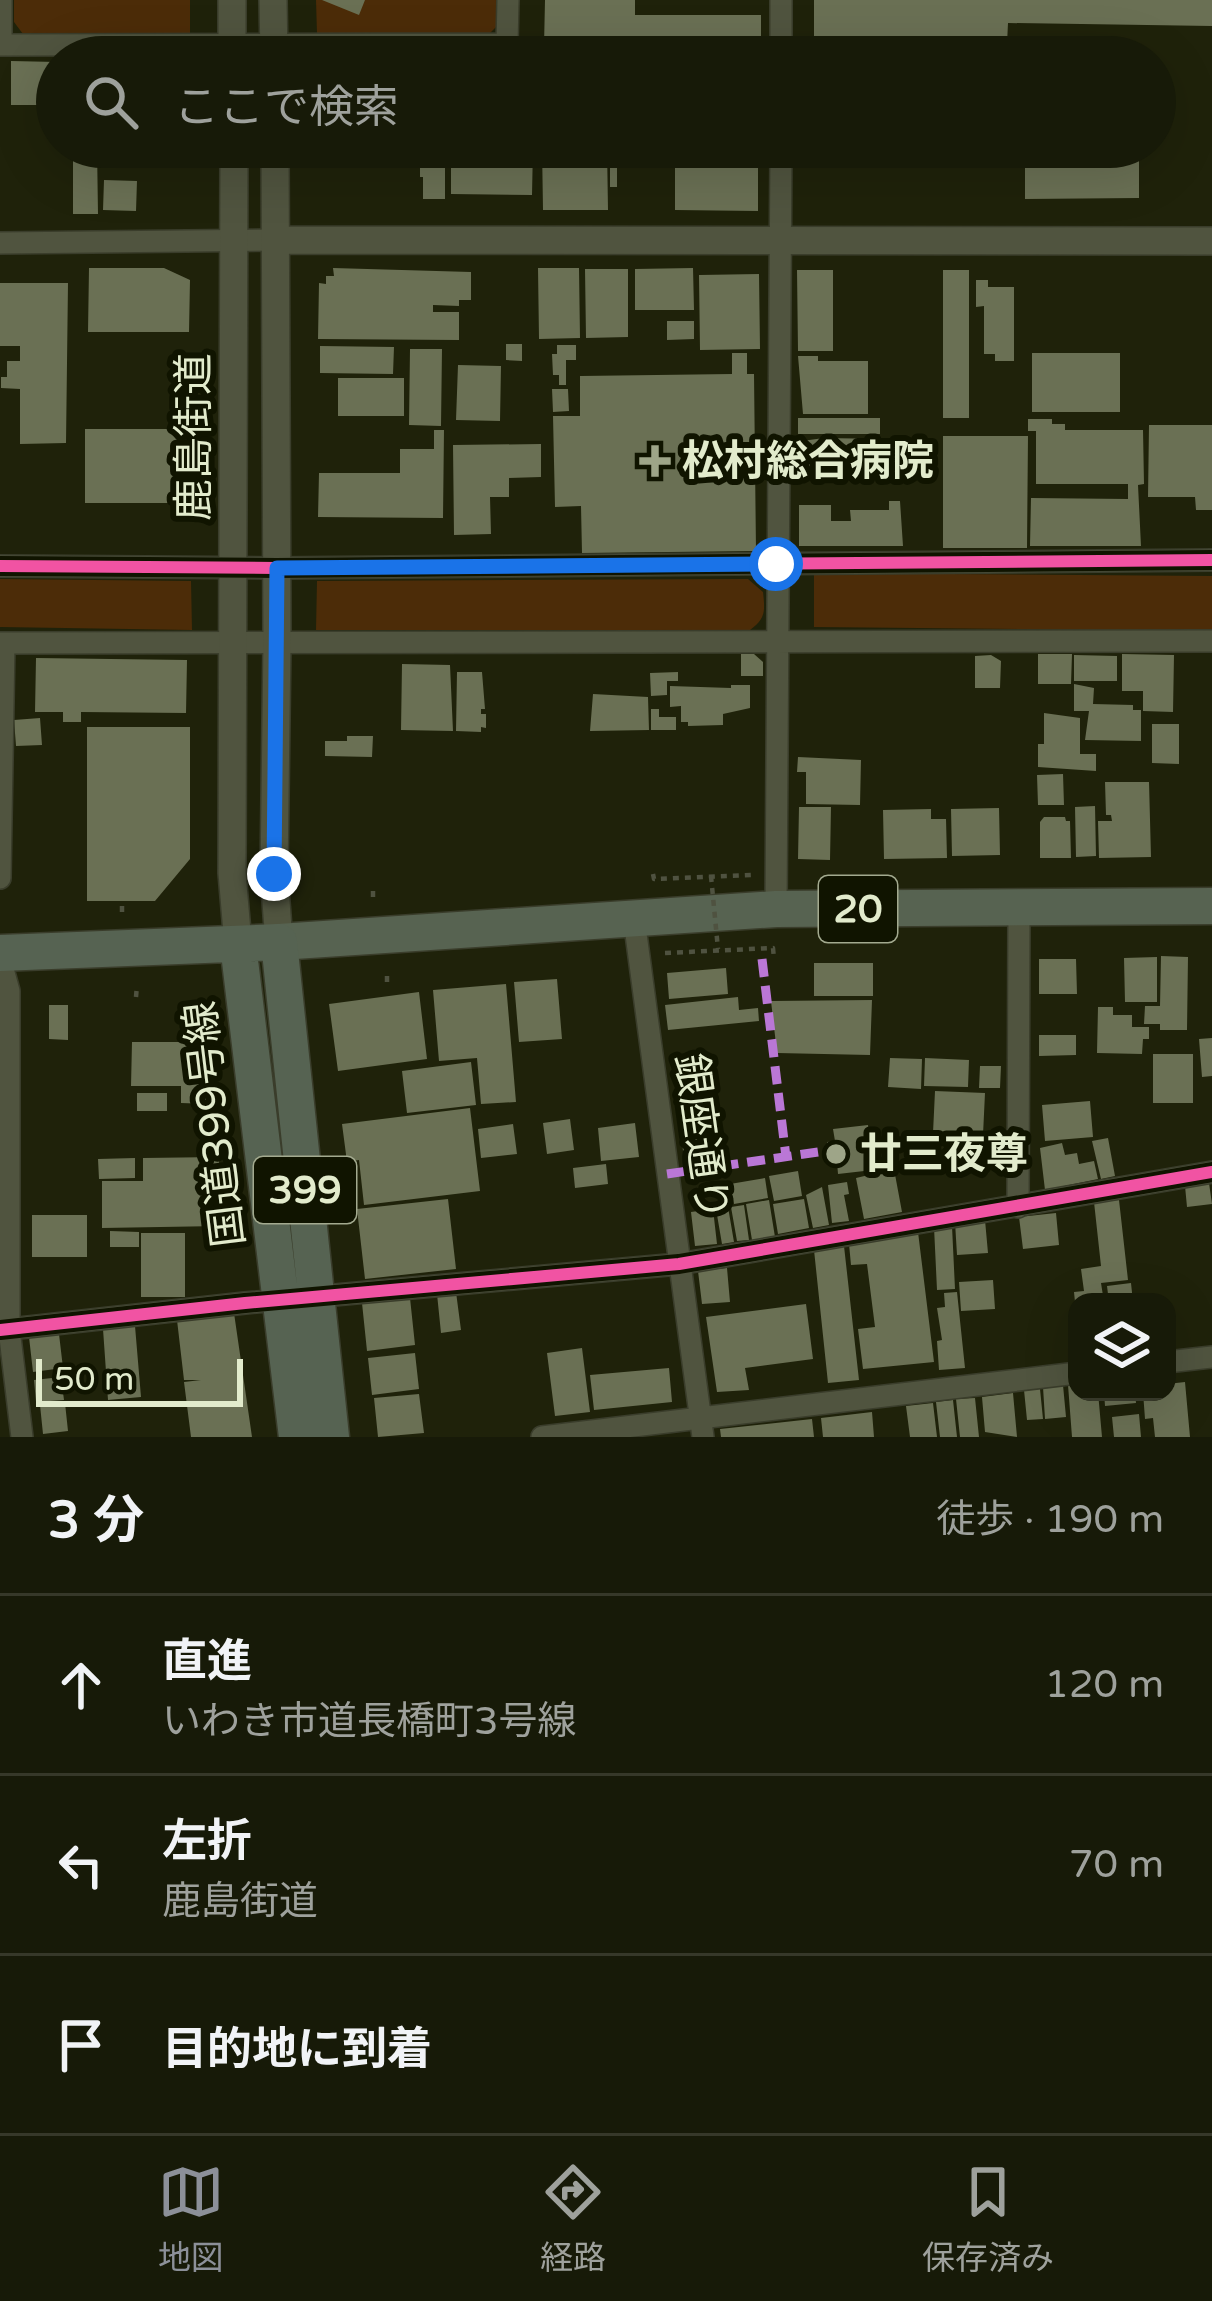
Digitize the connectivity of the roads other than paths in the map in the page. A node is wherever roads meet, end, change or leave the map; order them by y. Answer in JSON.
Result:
{"nodes":[{"id":1,"x":1,"y":0,"type":"edge"},
{"id":2,"x":232,"y":0,"type":"edge"},
{"id":3,"x":273,"y":0,"type":"edge"},
{"id":4,"x":508,"y":0,"type":"edge"},
{"id":5,"x":781,"y":0,"type":"edge"},
{"id":6,"x":232,"y":36,"type":"edge"},
{"id":7,"x":274,"y":36,"type":"edge"},
{"id":8,"x":507,"y":36,"type":"edge"},
{"id":9,"x":781,"y":36,"type":"edge"},
{"id":10,"x":36,"y":46,"type":"edge"},
{"id":11,"x":234,"y":168,"type":"edge"},
{"id":12,"x":274,"y":168,"type":"edge"},
{"id":13,"x":781,"y":168,"type":"edge"},
{"id":14,"x":236,"y":240,"type":"junction"},
{"id":15,"x":275,"y":240,"type":"junction"},
{"id":16,"x":781,"y":241,"type":"junction"},
{"id":17,"x":1212,"y":241,"type":"edge"},
{"id":18,"x":0,"y":243,"type":"edge"},
{"id":19,"x":1212,"y":560,"type":"edge"},
{"id":20,"x":776,"y":564,"type":"junction"},
{"id":21,"x":0,"y":566,"type":"edge"},
{"id":22,"x":235,"y":567,"type":"junction"},
{"id":23,"x":277,"y":568,"type":"junction"},
{"id":24,"x":777,"y":641,"type":"junction"},
{"id":25,"x":1212,"y":641,"type":"edge"},
{"id":26,"x":234,"y":642,"type":"junction"},
{"id":27,"x":278,"y":642,"type":"junction"},
{"id":28,"x":2,"y":643,"type":"edge"},
{"id":29,"x":0,"y":878,"type":"edge"},
{"id":30,"x":1212,"y":906,"type":"edge"},
{"id":31,"x":776,"y":909,"type":"junction"},
{"id":32,"x":1018,"y":909,"type":"junction"},
{"id":33,"x":634,"y":919,"type":"junction"},
{"id":34,"x":279,"y":942,"type":"junction"},
{"id":35,"x":238,"y":944,"type":"junction"},
{"id":36,"x":0,"y":955,"type":"edge"},
{"id":37,"x":1212,"y":1172,"type":"edge"},
{"id":38,"x":1018,"y":1207,"type":"junction"},
{"id":39,"x":679,"y":1264,"type":"junction"},
{"id":40,"x":298,"y":1298,"type":"junction"},
{"id":41,"x":4,"y":1329,"type":"edge"},
{"id":42,"x":1212,"y":1357,"type":"edge"},
{"id":43,"x":1176,"y":1361,"type":"edge"},
{"id":44,"x":1068,"y":1374,"type":"edge"},
{"id":45,"x":701,"y":1427,"type":"edge"},
{"id":46,"x":22,"y":1437,"type":"edge"},
{"id":47,"x":297,"y":1437,"type":"edge"},
{"id":48,"x":331,"y":1437,"type":"edge"},
{"id":49,"x":542,"y":1437,"type":"edge"}],
"edges":[{"from":1,"to":10,"type":"street"},
{"from":2,"to":6,"type":"street"},
{"from":3,"to":7,"type":"street"},
{"from":4,"to":8,"type":"street"},
{"from":5,"to":9,"type":"street"},
{"from":11,"to":14,"type":"street","name":"鹿島街道"},
{"from":12,"to":15,"type":"street","name":"鹿島街道"},
{"from":13,"to":16,"type":"street"},
{"from":14,"to":15,"type":"street"},
{"from":14,"to":18,"type":"street"},
{"from":14,"to":22,"type":"street","name":"鹿島街道"},
{"from":15,"to":16,"type":"street"},
{"from":15,"to":23,"type":"street","name":"鹿島街道"},
{"from":16,"to":17,"type":"street"},
{"from":16,"to":20,"type":"street"},
{"from":19,"to":20,"type":"street"},
{"from":20,"to":23,"type":"street"},
{"from":20,"to":24,"type":"street"},
{"from":21,"to":22,"type":"street"},
{"from":22,"to":23,"type":"street"},
{"from":22,"to":26,"type":"street","name":"鹿島街道"},
{"from":23,"to":27,"type":"street","name":"鹿島街道"},
{"from":24,"to":25,"type":"street"},
{"from":24,"to":27,"type":"street"},
{"from":24,"to":31,"type":"street"},
{"from":26,"to":27,"type":"street"},
{"from":26,"to":28,"type":"street"},
{"from":26,"to":35,"type":"street","name":"鹿島街道"},
{"from":27,"to":34,"type":"street","name":"鹿島街道"},
{"from":28,"to":29,"type":"street"},
{"from":30,"to":32,"type":"main road","number":"20"},
{"from":31,"to":32,"type":"main road","number":"20"},
{"from":31,"to":33,"type":"main road","number":"20"},
{"from":32,"to":38,"type":"street"},
{"from":33,"to":34,"type":"main road","number":"20"},
{"from":33,"to":39,"type":"street","name":"銀座通り"},
{"from":34,"to":35,"type":"highway"},
{"from":34,"to":40,"type":"highway","name":"国道399号線","number":"399"},
{"from":35,"to":36,"type":"highway"},
{"from":35,"to":40,"type":"highway","name":"国道399号線","number":"399"},
{"from":36,"to":41,"type":"street"},
{"from":37,"to":38,"type":"street"},
{"from":38,"to":39,"type":"street"},
{"from":39,"to":40,"type":"street"},
{"from":39,"to":45,"type":"street","name":"銀座通り"},
{"from":40,"to":41,"type":"street"},
{"from":40,"to":47,"type":"highway","name":"国道399号線","number":"399"},
{"from":40,"to":48,"type":"highway","name":"国道399号線","number":"399"},
{"from":41,"to":46,"type":"street"},
{"from":42,"to":43,"type":"street"},
{"from":44,"to":45,"type":"street"},
{"from":45,"to":49,"type":"street"}]}
